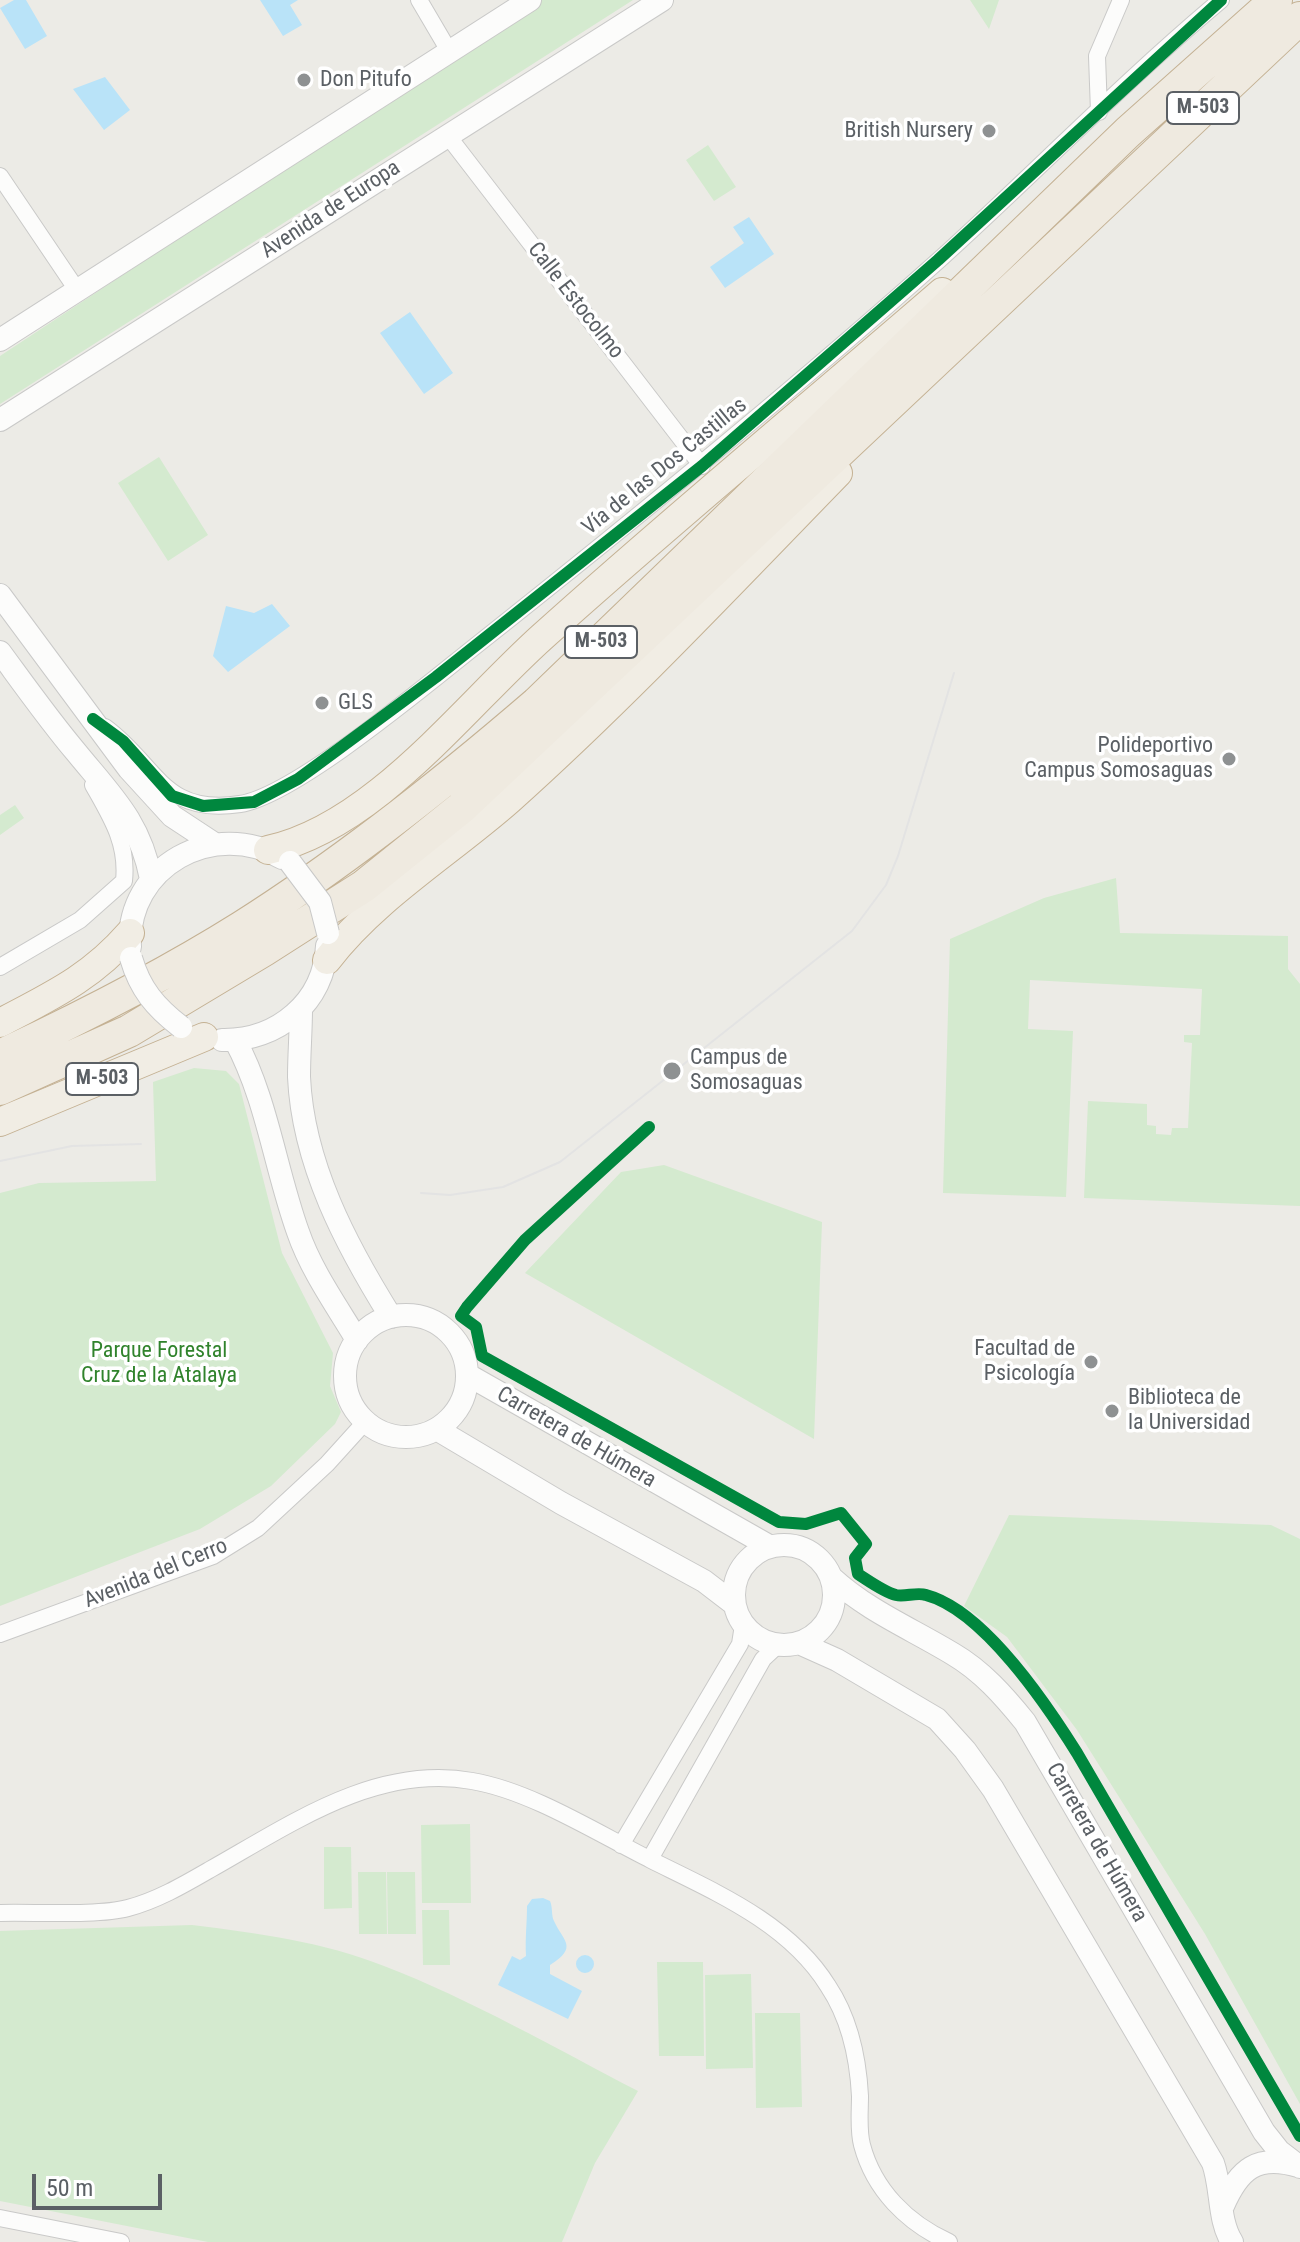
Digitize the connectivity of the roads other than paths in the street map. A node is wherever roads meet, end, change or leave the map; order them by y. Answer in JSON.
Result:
{"nodes":[{"id":1,"x":419,"y":0,"type":"edge"},
{"id":2,"x":530,"y":0,"type":"edge"},
{"id":3,"x":662,"y":0,"type":"edge"},
{"id":4,"x":1121,"y":0,"type":"edge"},
{"id":5,"x":1221,"y":0,"type":"edge"},
{"id":6,"x":1276,"y":0,"type":"edge"},
{"id":7,"x":1206,"y":6,"type":"edge"},
{"id":8,"x":1300,"y":18,"type":"edge"},
{"id":9,"x":449,"y":51,"type":"junction"},
{"id":10,"x":1099,"y":112,"type":"junction"},
{"id":11,"x":1128,"y":132,"type":"junction"},
{"id":12,"x":448,"y":136,"type":"junction"},
{"id":13,"x":0,"y":176,"type":"edge"},
{"id":14,"x":1106,"y":199,"type":"junction"},
{"id":15,"x":77,"y":290,"type":"junction"},
{"id":16,"x":0,"y":340,"type":"edge"},
{"id":17,"x":0,"y":420,"type":"edge"},
{"id":18,"x":702,"y":466,"type":"junction"},
{"id":19,"x":0,"y":595,"type":"edge"},
{"id":20,"x":0,"y":652,"type":"edge"},
{"id":21,"x":93,"y":719,"type":"junction"},
{"id":22,"x":75,"y":752,"type":"junction"},
{"id":23,"x":213,"y":843,"type":"junction"},
{"id":24,"x":279,"y":856,"type":"junction"},
{"id":25,"x":151,"y":879,"type":"junction"},
{"id":26,"x":130,"y":946,"type":"junction"},
{"id":27,"x":327,"y":946,"type":"junction"},
{"id":28,"x":0,"y":967,"type":"edge"},
{"id":29,"x":301,"y":1009,"type":"junction"},
{"id":30,"x":0,"y":1023,"type":"edge"},
{"id":31,"x":193,"y":1032,"type":"junction"},
{"id":32,"x":235,"y":1040,"type":"junction"},
{"id":33,"x":0,"y":1056,"type":"edge"},
{"id":34,"x":0,"y":1089,"type":"edge"},
{"id":35,"x":0,"y":1122,"type":"edge"},
{"id":36,"x":391,"y":1317,"type":"junction"},
{"id":37,"x":357,"y":1340,"type":"junction"},
{"id":38,"x":468,"y":1375,"type":"junction"},
{"id":39,"x":365,"y":1422,"type":"junction"},
{"id":40,"x":438,"y":1430,"type":"junction"},
{"id":41,"x":769,"y":1546,"type":"junction"},
{"id":42,"x":832,"y":1578,"type":"junction"},
{"id":43,"x":734,"y":1604,"type":"junction"},
{"id":44,"x":743,"y":1625,"type":"junction"},
{"id":45,"x":0,"y":1634,"type":"edge"},
{"id":46,"x":788,"y":1644,"type":"junction"},
{"id":47,"x":621,"y":1845,"type":"junction"},
{"id":48,"x":650,"y":1859,"type":"junction"},
{"id":49,"x":0,"y":1913,"type":"edge"},
{"id":50,"x":1300,"y":2167,"type":"edge"},
{"id":51,"x":1223,"y":2207,"type":"junction"},
{"id":52,"x":0,"y":2218,"type":"edge"},
{"id":53,"x":121,"y":2242,"type":"edge"},
{"id":54,"x":949,"y":2242,"type":"edge"},
{"id":55,"x":1232,"y":2242,"type":"edge"}],
"edges":[{"from":1,"to":9,"type":"street"},
{"from":2,"to":9,"type":"street"},
{"from":3,"to":12,"type":"street","name":"Avenida de Europa"},
{"from":4,"to":10,"type":"street"},
{"from":5,"to":7,"type":"street","name":"Vía de las Dos Castillas"},
{"from":6,"to":11,"type":"highway","number":"M-503"},
{"from":7,"to":10,"type":"street","name":"Vía de las Dos Castillas"},
{"from":8,"to":14,"type":"highway","number":"M-503"},
{"from":9,"to":15,"type":"street"},
{"from":10,"to":18,"type":"street","name":"Vía de las Dos Castillas"},
{"from":11,"to":24,"type":"highway","number":"M-503"},
{"from":11,"to":33,"type":"highway","number":"M-503"},
{"from":12,"to":17,"type":"street","name":"Avenida de Europa"},
{"from":12,"to":18,"type":"street","name":"Calle Estocolmo"},
{"from":13,"to":15,"type":"street"},
{"from":14,"to":27,"type":"highway","number":"M-503"},
{"from":14,"to":34,"type":"highway","number":"M-503"},
{"from":15,"to":16,"type":"street"},
{"from":18,"to":21,"type":"street","name":"Vía de las Dos Castillas"},
{"from":19,"to":21,"type":"street"},
{"from":20,"to":22,"type":"street"},
{"from":21,"to":23,"type":"street"},
{"from":22,"to":25,"type":"street"},
{"from":22,"to":28,"type":"street"},
{"from":23,"to":24,"type":"street"},
{"from":23,"to":25,"type":"street"},
{"from":24,"to":27,"type":"street","bridge":true},
{"from":25,"to":26,"type":"street"},
{"from":26,"to":30,"type":"highway"},
{"from":26,"to":31,"type":"street","bridge":true},
{"from":27,"to":29,"type":"street"},
{"from":29,"to":32,"type":"street"},
{"from":29,"to":36,"type":"street"},
{"from":31,"to":32,"type":"street"},
{"from":31,"to":35,"type":"highway","number":"M-503"},
{"from":32,"to":37,"type":"street"},
{"from":36,"to":37,"type":"street"},
{"from":36,"to":38,"type":"street"},
{"from":37,"to":39,"type":"street"},
{"from":38,"to":40,"type":"street"},
{"from":38,"to":41,"type":"street","name":"Carretera de Húmera"},
{"from":39,"to":40,"type":"street"},
{"from":39,"to":45,"type":"street","name":"Avenida del Cerro"},
{"from":40,"to":43,"type":"street"},
{"from":41,"to":42,"type":"street"},
{"from":41,"to":43,"type":"street"},
{"from":42,"to":46,"type":"street"},
{"from":42,"to":50,"type":"street","name":"Carretera de Húmera"},
{"from":43,"to":44,"type":"street"},
{"from":44,"to":46,"type":"street"},
{"from":44,"to":47,"type":"street"},
{"from":46,"to":48,"type":"street"},
{"from":46,"to":51,"type":"street"},
{"from":47,"to":48,"type":"street"},
{"from":47,"to":49,"type":"street"},
{"from":48,"to":54,"type":"street"},
{"from":50,"to":51,"type":"street"},
{"from":51,"to":55,"type":"street"},
{"from":52,"to":53,"type":"street"}]}
